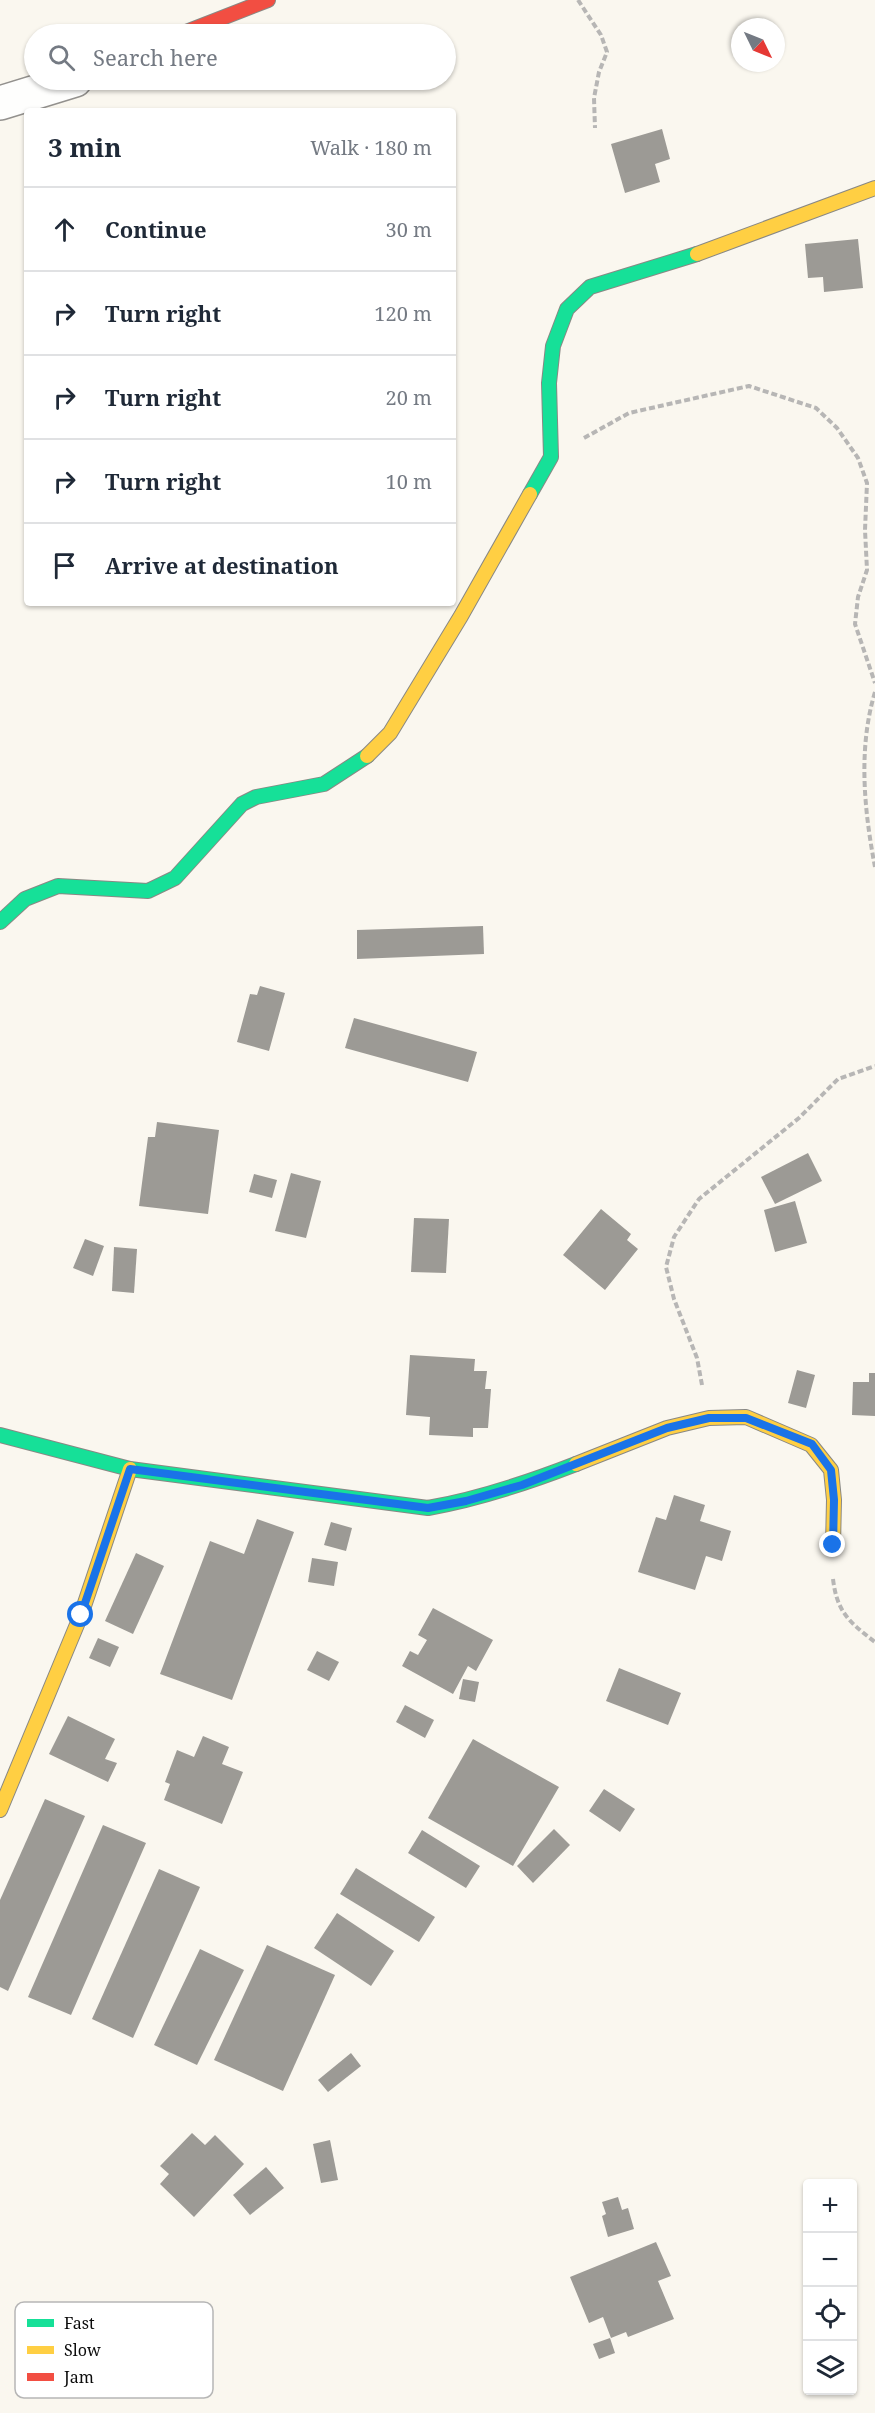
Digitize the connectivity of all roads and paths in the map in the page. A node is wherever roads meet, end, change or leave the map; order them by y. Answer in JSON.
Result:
{"nodes":[{"id":1,"x":268,"y":0,"type":"edge"},
{"id":2,"x":578,"y":0,"type":"edge"},
{"id":3,"x":207,"y":24,"type":"edge"},
{"id":4,"x":44,"y":90,"type":"edge"},
{"id":5,"x":0,"y":104,"type":"edge"},
{"id":6,"x":595,"y":128,"type":"dead end"},
{"id":7,"x":875,"y":188,"type":"edge"},
{"id":8,"x":551,"y":457,"type":"junction"},
{"id":9,"x":875,"y":683,"type":"edge"},
{"id":10,"x":875,"y":692,"type":"edge"},
{"id":11,"x":875,"y":867,"type":"edge"},
{"id":12,"x":0,"y":922,"type":"edge"},
{"id":13,"x":875,"y":1066,"type":"edge"},
{"id":14,"x":709,"y":1418,"type":"junction"},
{"id":15,"x":0,"y":1435,"type":"edge"},
{"id":16,"x":130,"y":1469,"type":"junction"},
{"id":17,"x":833,"y":1545,"type":"joint"},
{"id":18,"x":875,"y":1642,"type":"edge"},
{"id":19,"x":0,"y":1810,"type":"edge"}],
"edges":[{"from":1,"to":3,"type":"street"},
{"from":2,"to":6,"type":"path"},
{"from":4,"to":5,"type":"street"},
{"from":7,"to":8,"type":"street"},
{"from":8,"to":9,"type":"path"},
{"from":8,"to":12,"type":"street"},
{"from":10,"to":11,"type":"path"},
{"from":13,"to":14,"type":"path"},
{"from":14,"to":16,"type":"street"},
{"from":14,"to":17,"type":"street"},
{"from":15,"to":16,"type":"street"},
{"from":16,"to":19,"type":"street"},
{"from":17,"to":18,"type":"path"}]}
